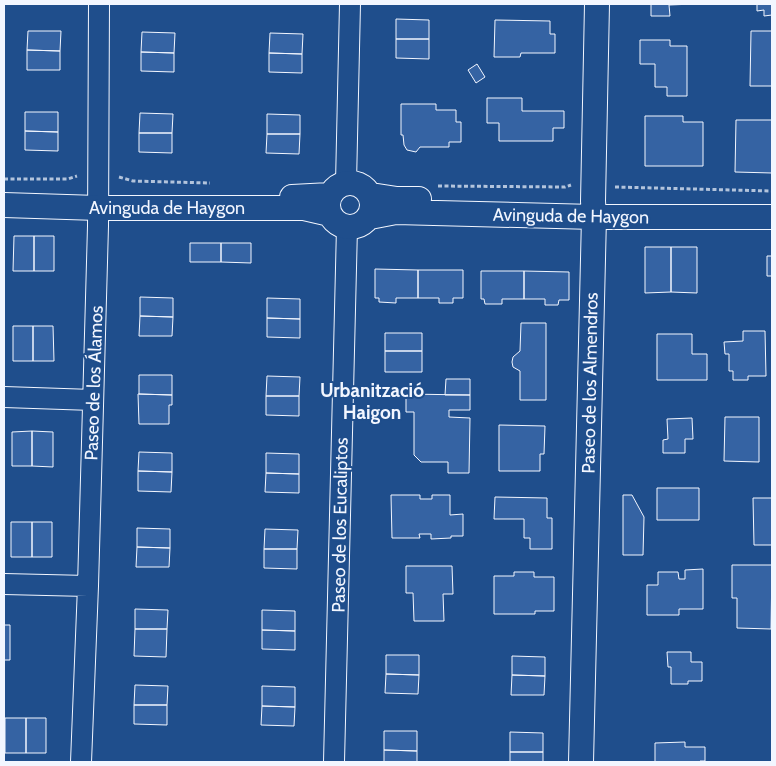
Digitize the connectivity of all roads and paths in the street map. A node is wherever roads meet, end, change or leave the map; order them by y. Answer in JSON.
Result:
{"nodes":[{"id":1,"x":99,"y":4,"type":"edge"},
{"id":2,"x":350,"y":4,"type":"edge"},
{"id":3,"x":597,"y":4,"type":"edge"},
{"id":4,"x":4,"y":192,"type":"edge"},
{"id":5,"x":98,"y":200,"type":"junction"},
{"id":6,"x":772,"y":204,"type":"edge"},
{"id":7,"x":4,"y":205,"type":"edge"},
{"id":8,"x":338,"y":205,"type":"junction"},
{"id":9,"x":370,"y":206,"type":"junction"},
{"id":10,"x":594,"y":209,"type":"junction"},
{"id":11,"x":772,"y":217,"type":"edge"},
{"id":12,"x":4,"y":398,"type":"edge"},
{"id":13,"x":93,"y":400,"type":"junction"},
{"id":14,"x":4,"y":584,"type":"edge"},
{"id":15,"x":88,"y":586,"type":"junction"},
{"id":16,"x":81,"y":762,"type":"edge"},
{"id":17,"x":334,"y":762,"type":"edge"},
{"id":18,"x":581,"y":762,"type":"edge"}],
"edges":[{"from":1,"to":5,"type":"street","name":"Paseo de los Álamos"},
{"from":2,"to":8,"type":"street","name":"Paseo de los Eucaliptos"},
{"from":3,"to":10,"type":"street","name":"Paseo de los Almendros"},
{"from":4,"to":5,"type":"street","name":"Avinguda de Haygon"},
{"from":5,"to":7,"type":"street","name":"Avinguda de Haygon"},
{"from":5,"to":8,"type":"street","name":"Avinguda de Haygon"},
{"from":5,"to":13,"type":"street","name":"Paseo de los Álamos"},
{"from":6,"to":10,"type":"street","name":"Avinguda de Haygon"},
{"from":8,"to":9,"type":"street","name":"Avinguda de Haygon"},
{"from":8,"to":9,"type":"street","name":"Avinguda de Haygon"},
{"from":8,"to":17,"type":"street","name":"Paseo de los Eucaliptos"},
{"from":9,"to":10,"type":"street","name":"Avinguda de Haygon"},
{"from":10,"to":11,"type":"street","name":"Avinguda de Haygon"},
{"from":10,"to":18,"type":"street","name":"Paseo de los Almendros"},
{"from":12,"to":13,"type":"street"},
{"from":13,"to":15,"type":"street","name":"Paseo de los Álamos"},
{"from":14,"to":15,"type":"street"},
{"from":15,"to":16,"type":"street","name":"Paseo de los Álamos"}]}
